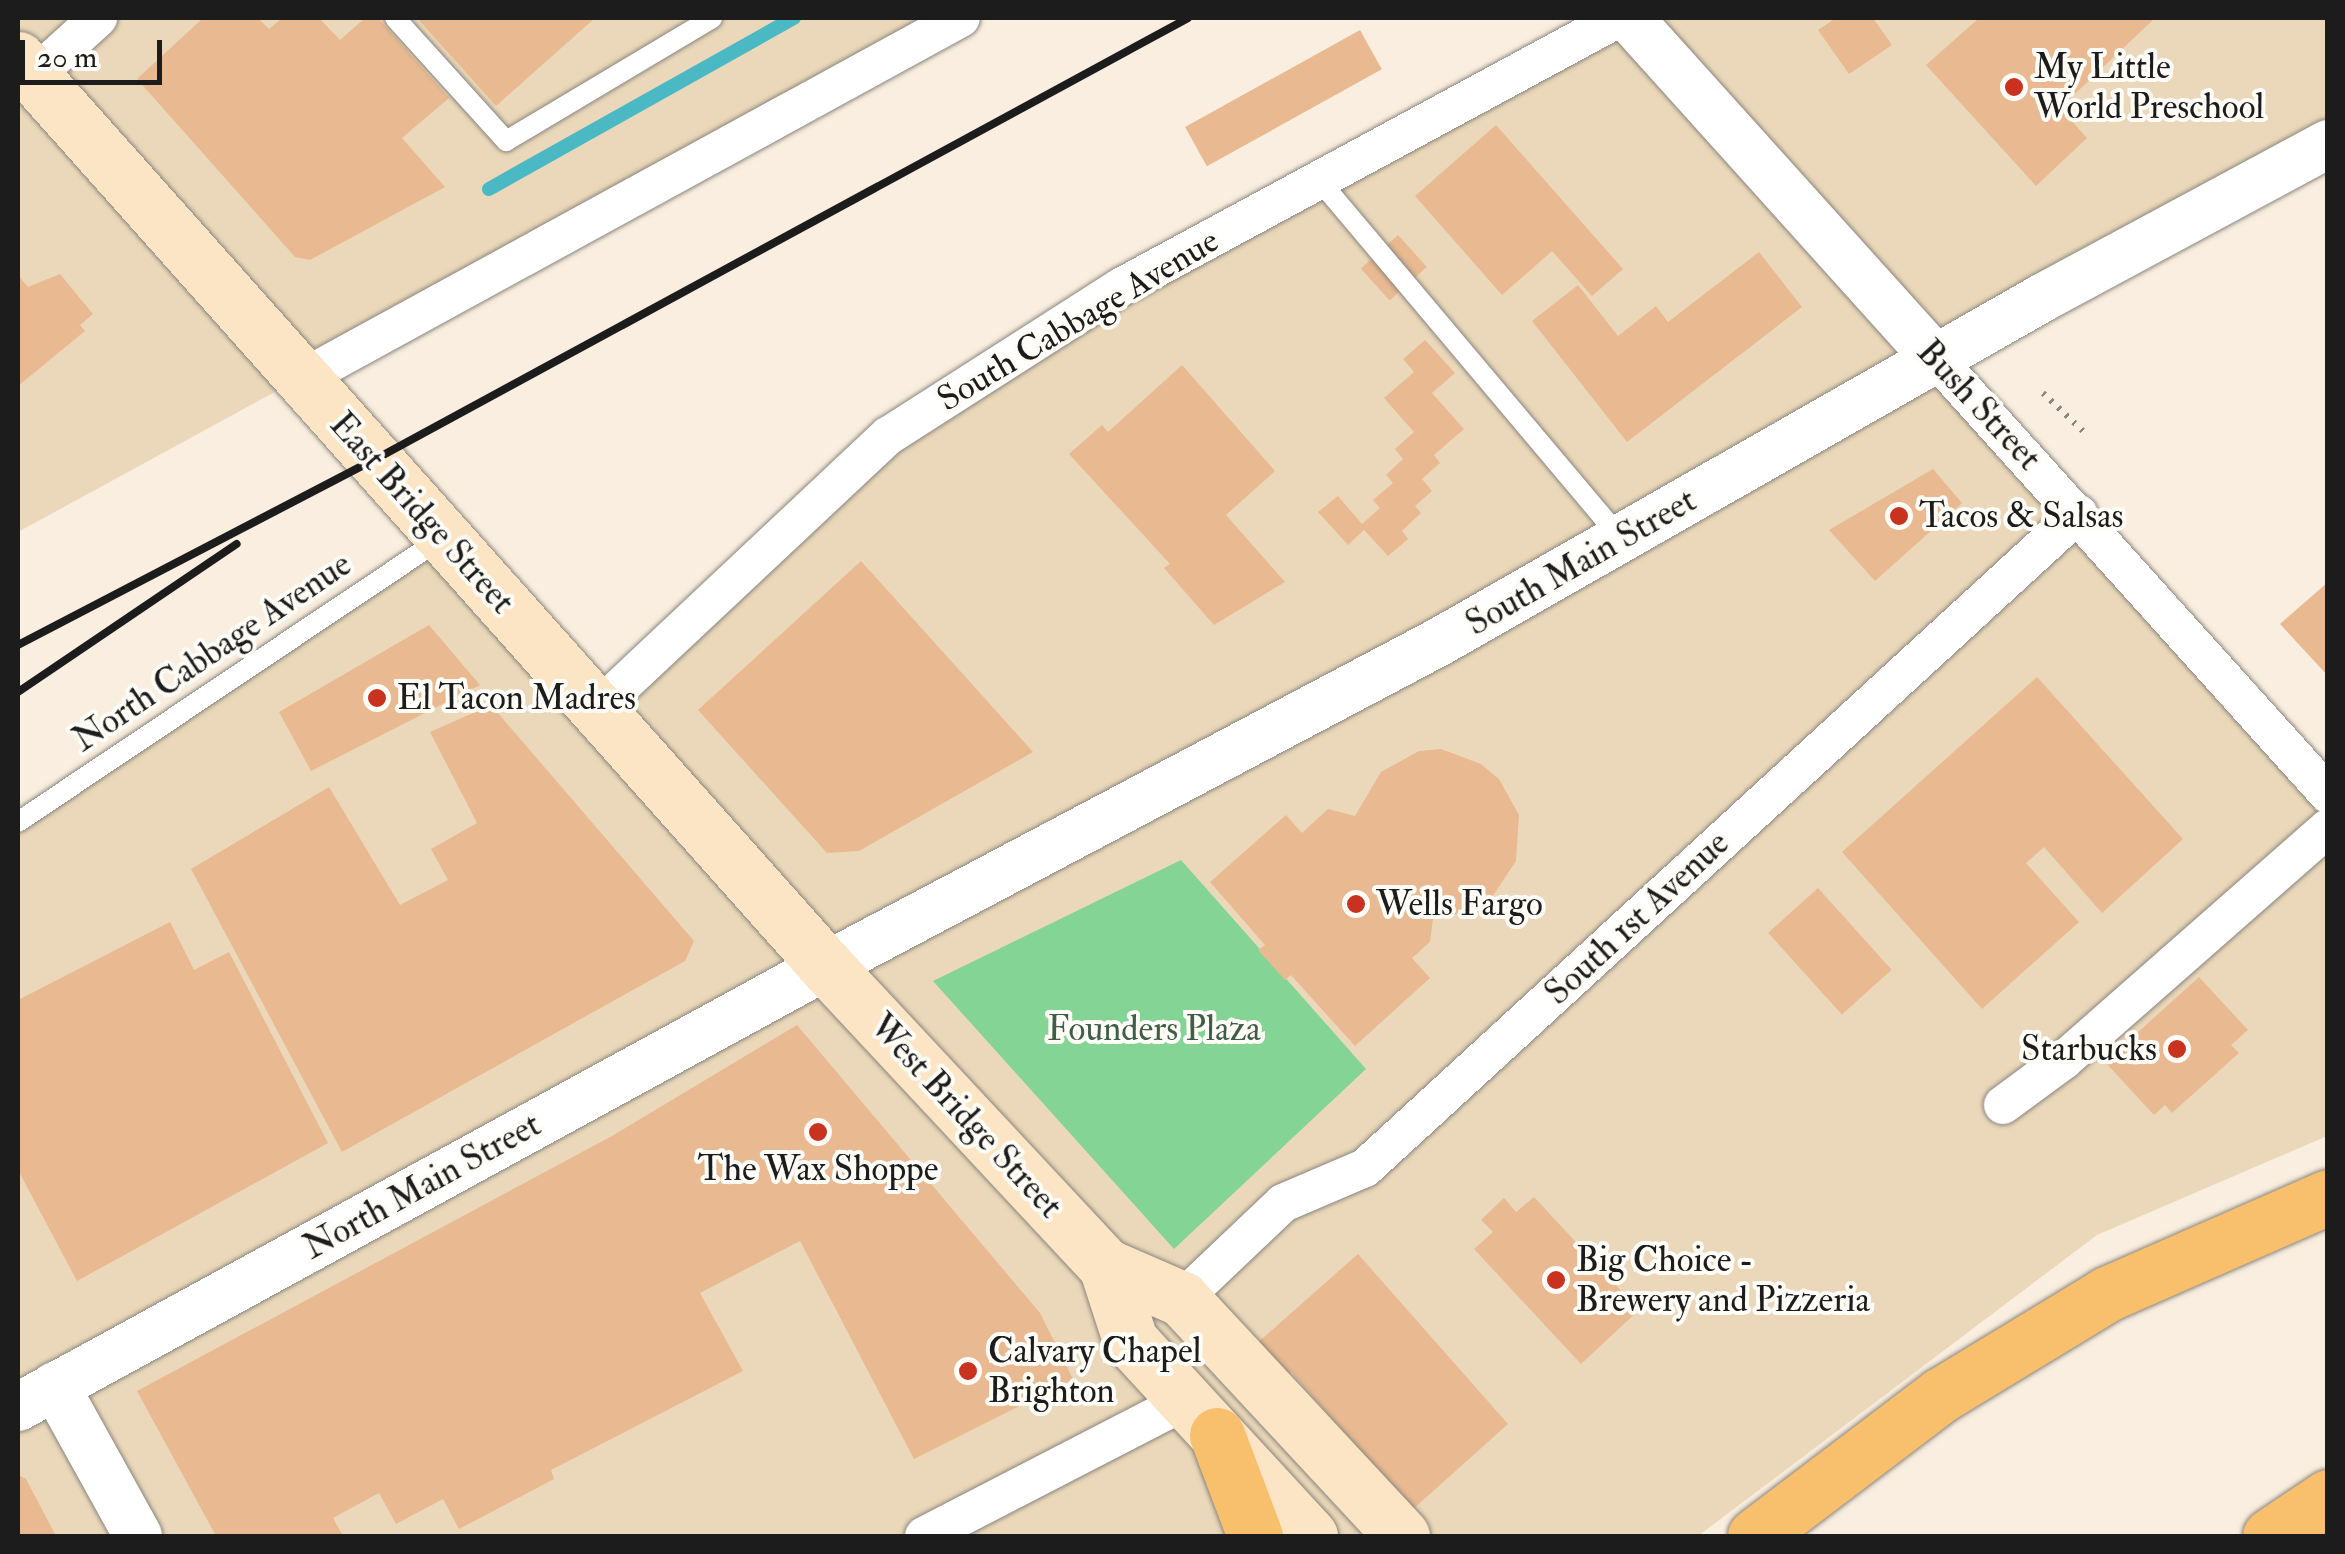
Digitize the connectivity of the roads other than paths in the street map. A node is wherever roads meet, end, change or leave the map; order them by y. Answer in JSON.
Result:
{"nodes":[{"id":1,"x":98,"y":18,"type":"edge"},
{"id":2,"x":395,"y":18,"type":"edge"},
{"id":3,"x":712,"y":18,"type":"edge"},
{"id":4,"x":961,"y":18,"type":"edge"},
{"id":5,"x":1619,"y":18,"type":"edge"},
{"id":6,"x":1628,"y":18,"type":"edge"},
{"id":7,"x":25,"y":68,"type":"edge"},
{"id":8,"x":2328,"y":144,"type":"edge"},
{"id":9,"x":1319,"y":180,"type":"junction"},
{"id":10,"x":1936,"y":359,"type":"junction"},
{"id":11,"x":301,"y":380,"type":"junction"},
{"id":12,"x":2078,"y":514,"type":"junction"},
{"id":13,"x":444,"y":536,"type":"junction"},
{"id":14,"x":1621,"y":539,"type":"junction"},
{"id":15,"x":598,"y":708,"type":"junction"},
{"id":16,"x":2328,"y":794,"type":"edge"},
{"id":17,"x":18,"y":822,"type":"edge"},
{"id":18,"x":2328,"y":828,"type":"edge"},
{"id":19,"x":826,"y":966,"type":"junction"},
{"id":20,"x":2003,"y":1105,"type":"dead end"},
{"id":21,"x":2328,"y":1197,"type":"edge"},
{"id":22,"x":1106,"y":1266,"type":"junction"},
{"id":23,"x":1182,"y":1299,"type":"junction"},
{"id":24,"x":36,"y":1396,"type":"edge"},
{"id":25,"x":1201,"y":1418,"type":"junction"},
{"id":26,"x":2328,"y":1497,"type":"edge"},
{"id":27,"x":138,"y":1536,"type":"edge"},
{"id":28,"x":924,"y":1536,"type":"edge"},
{"id":29,"x":1255,"y":1536,"type":"edge"},
{"id":30,"x":1310,"y":1536,"type":"edge"},
{"id":31,"x":1402,"y":1536,"type":"edge"},
{"id":32,"x":1755,"y":1536,"type":"edge"},
{"id":33,"x":2270,"y":1536,"type":"edge"}],
"edges":[{"from":1,"to":7,"type":"street"},
{"from":2,"to":3,"type":"lane"},
{"from":4,"to":11,"type":"street"},
{"from":5,"to":9,"type":"street","name":"South Cabbage Avenue"},
{"from":6,"to":10,"type":"street","name":"Bush Street"},
{"from":7,"to":11,"type":"main road","name":"East Bridge Street"},
{"from":8,"to":10,"type":"street","name":"South Main Street"},
{"from":9,"to":14,"type":"lane"},
{"from":9,"to":15,"type":"street","name":"South Cabbage Avenue"},
{"from":10,"to":12,"type":"street","name":"Bush Street"},
{"from":10,"to":14,"type":"street","name":"South Main Street"},
{"from":11,"to":13,"type":"main road","name":"East Bridge Street"},
{"from":12,"to":16,"type":"street","name":"Bush Street"},
{"from":12,"to":23,"type":"street","name":"South 1st Avenue"},
{"from":13,"to":15,"type":"main road","name":"East Bridge Street"},
{"from":13,"to":17,"type":"lane","name":"North Cabbage Avenue"},
{"from":14,"to":19,"type":"street","name":"South Main Street"},
{"from":15,"to":19,"type":"main road","name":"East Bridge Street"},
{"from":18,"to":20,"type":"street"},
{"from":19,"to":22,"type":"main road","name":"West Bridge Street"},
{"from":19,"to":24,"type":"street","name":"North Main Street"},
{"from":21,"to":32,"type":"highway"},
{"from":22,"to":23,"type":"main road","name":"West Bridge Street"},
{"from":22,"to":25,"type":"main road","name":"West Bridge Street"},
{"from":23,"to":31,"type":"main road","name":"West Bridge Street"},
{"from":24,"to":27,"type":"street"},
{"from":25,"to":28,"type":"street"},
{"from":25,"to":29,"type":"highway"},
{"from":25,"to":30,"type":"main road","name":"West Bridge Street"},
{"from":26,"to":33,"type":"highway"}]}
